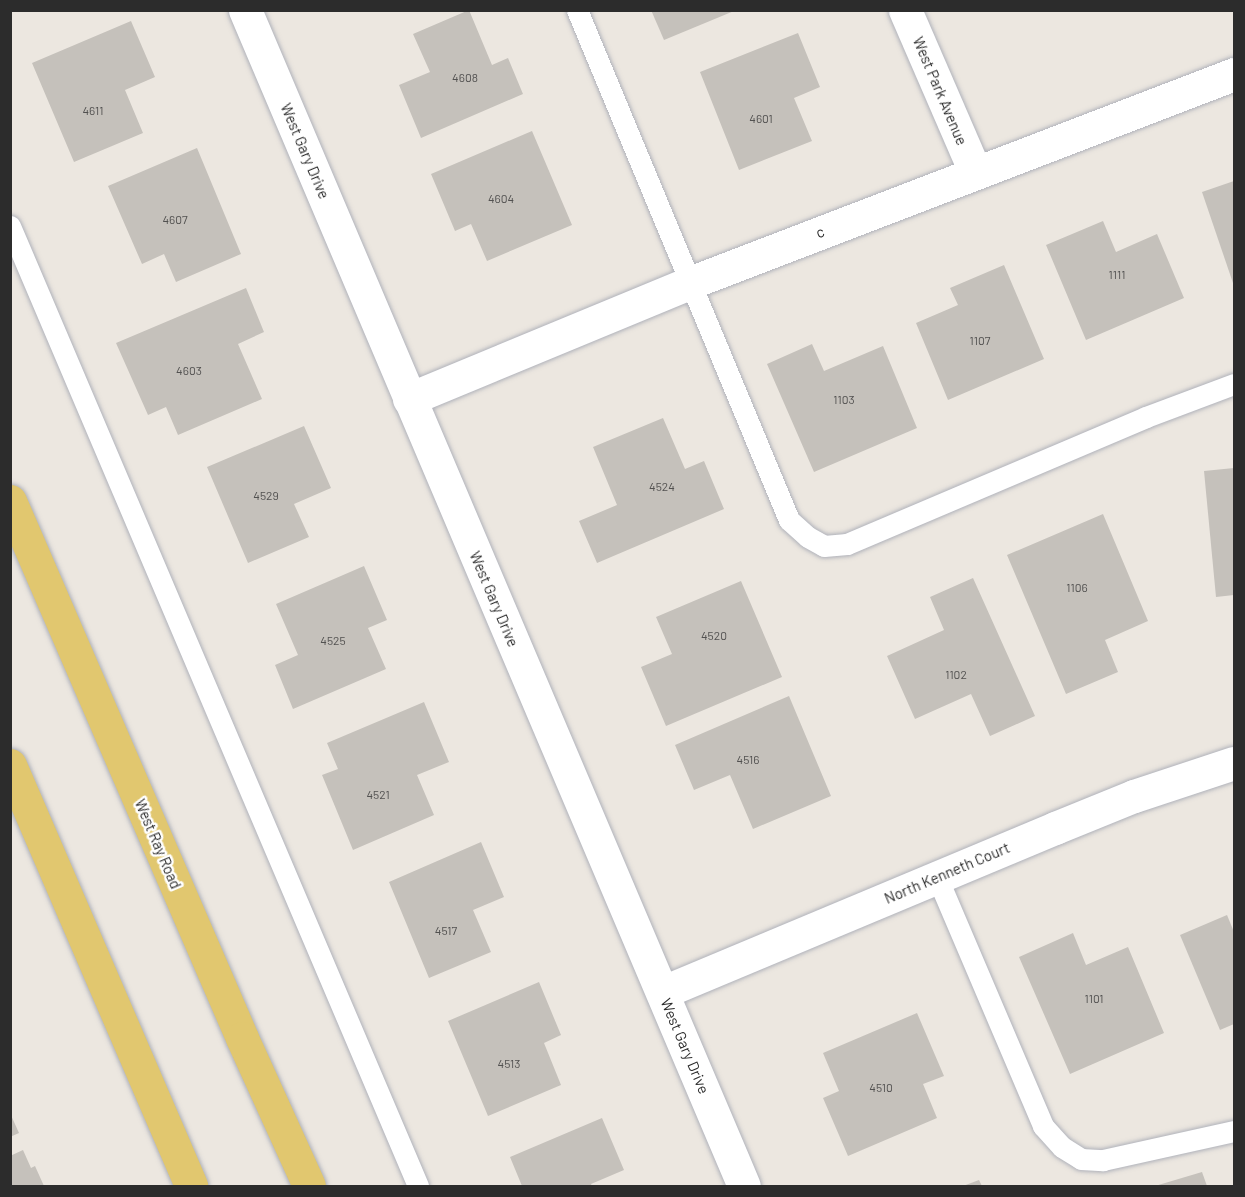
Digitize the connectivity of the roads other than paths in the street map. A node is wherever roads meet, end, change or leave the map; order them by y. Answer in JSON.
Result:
{"nodes":[{"id":1,"x":245,"y":10,"type":"edge"},
{"id":2,"x":578,"y":10,"type":"edge"},
{"id":3,"x":905,"y":10,"type":"edge"},
{"id":4,"x":1234,"y":74,"type":"edge"},
{"id":5,"x":975,"y":172,"type":"junction"},
{"id":6,"x":10,"y":226,"type":"edge"},
{"id":7,"x":692,"y":282,"type":"junction"},
{"id":8,"x":1234,"y":384,"type":"edge"},
{"id":9,"x":409,"y":399,"type":"junction"},
{"id":10,"x":10,"y":501,"type":"edge"},
{"id":11,"x":1234,"y":763,"type":"edge"},
{"id":12,"x":10,"y":765,"type":"edge"},
{"id":13,"x":937,"y":878,"type":"junction"},
{"id":14,"x":663,"y":992,"type":"junction"},
{"id":15,"x":1234,"y":1131,"type":"edge"},
{"id":16,"x":191,"y":1186,"type":"edge"},
{"id":17,"x":309,"y":1186,"type":"edge"},
{"id":18,"x":418,"y":1186,"type":"edge"},
{"id":19,"x":744,"y":1186,"type":"edge"}],
"edges":[{"from":1,"to":9,"type":"street","name":"West Gary Drive"},
{"from":2,"to":7,"type":"lane"},
{"from":3,"to":5,"type":"street","name":"West Park Avenue"},
{"from":4,"to":5,"type":"street","name":"c"},
{"from":5,"to":7,"type":"street","name":"c"},
{"from":6,"to":18,"type":"lane"},
{"from":7,"to":8,"type":"lane"},
{"from":7,"to":9,"type":"street","name":"c"},
{"from":9,"to":14,"type":"street","name":"West Gary Drive"},
{"from":10,"to":17,"type":"main road","name":"West Ray Road"},
{"from":11,"to":13,"type":"street","name":"North Kenneth Court"},
{"from":12,"to":16,"type":"main road"},
{"from":13,"to":14,"type":"street","name":"North Kenneth Court"},
{"from":13,"to":15,"type":"lane"},
{"from":14,"to":19,"type":"street","name":"West Gary Drive"}]}
